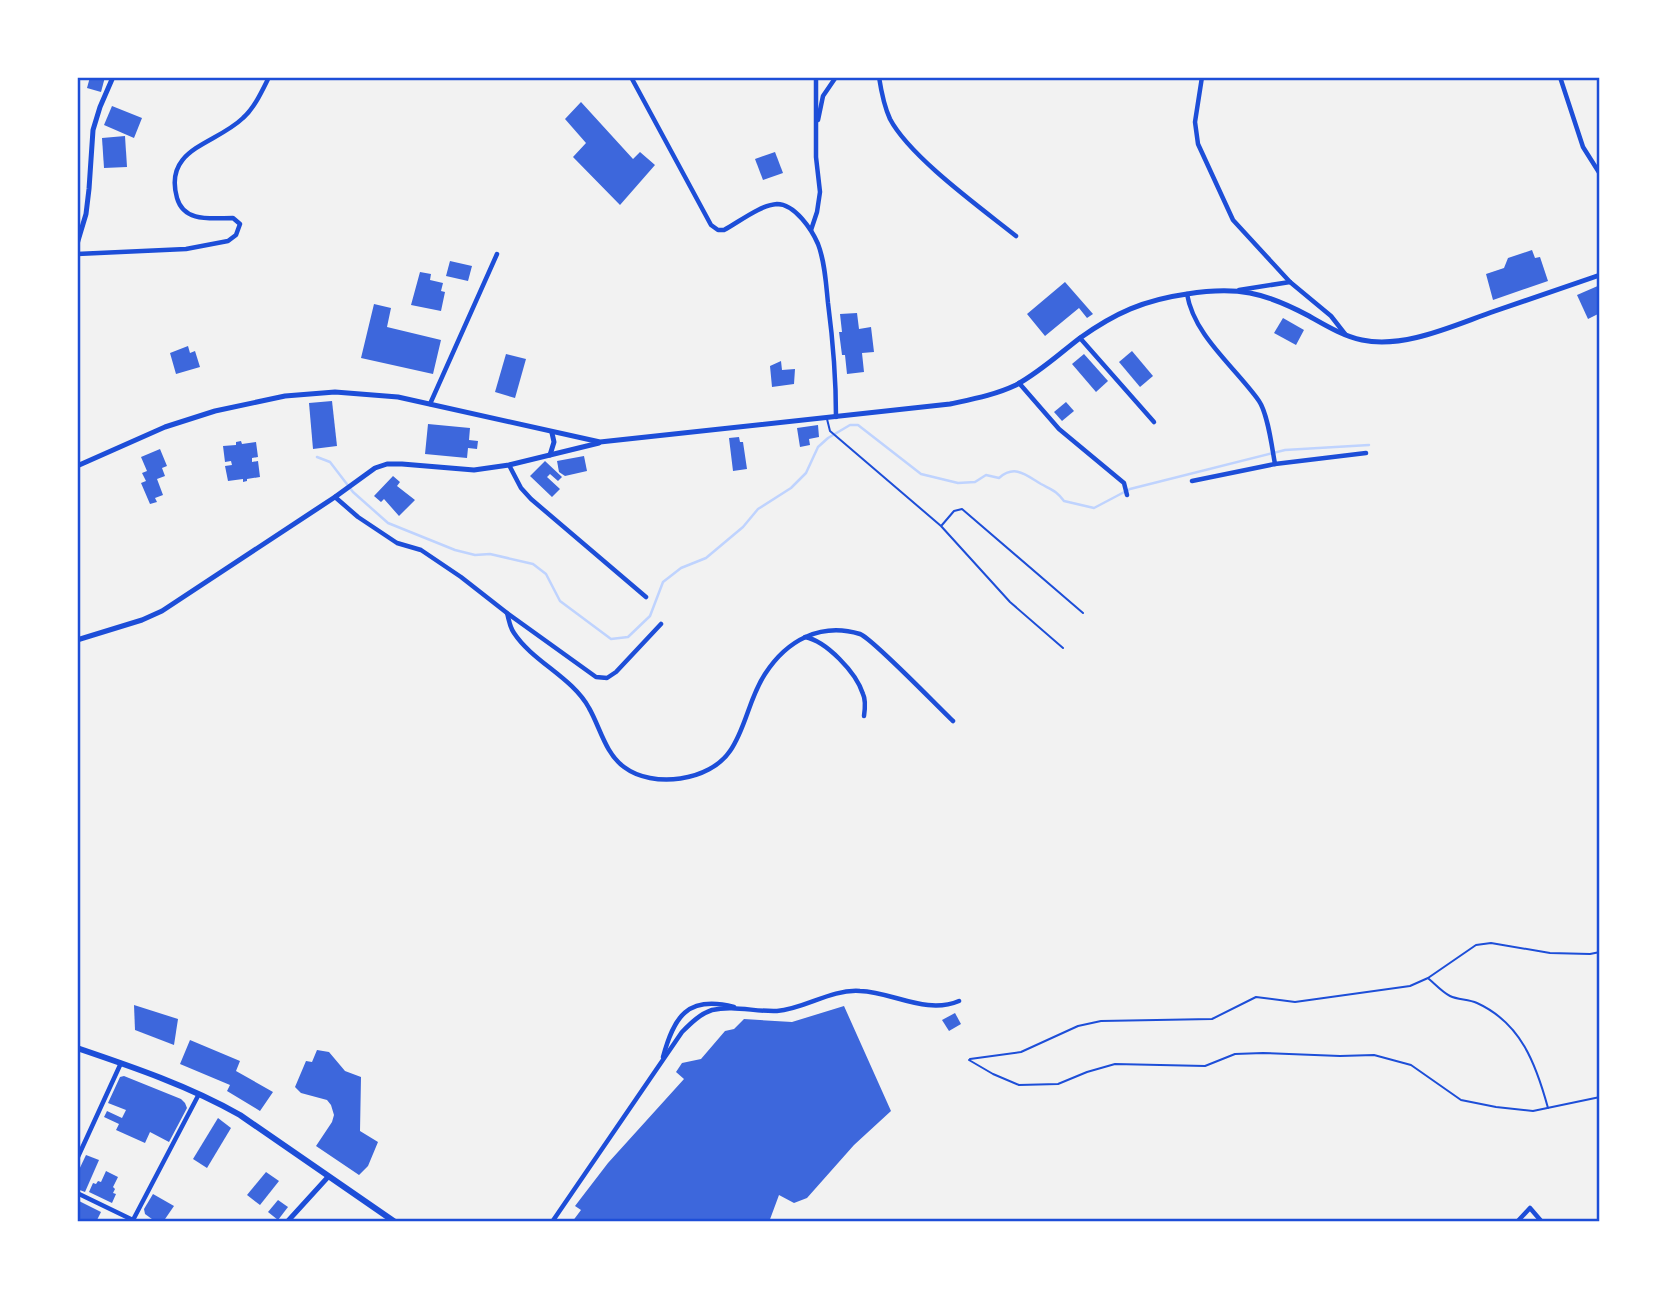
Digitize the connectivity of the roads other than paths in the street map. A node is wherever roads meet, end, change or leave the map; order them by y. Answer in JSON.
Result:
{"nodes":[{"id":1,"x":113,"y":77,"type":"edge"},
{"id":2,"x":270,"y":77,"type":"edge"},
{"id":3,"x":631,"y":77,"type":"edge"},
{"id":4,"x":816,"y":77,"type":"edge"},
{"id":5,"x":836,"y":77,"type":"edge"},
{"id":6,"x":879,"y":77,"type":"edge"},
{"id":7,"x":1202,"y":77,"type":"edge"},
{"id":8,"x":1560,"y":77,"type":"edge"},
{"id":9,"x":817,"y":125,"type":"junction"},
{"id":10,"x":1600,"y":174,"type":"edge"},
{"id":11,"x":811,"y":230,"type":"junction"},
{"id":12,"x":1016,"y":236,"type":"dead end"},
{"id":13,"x":77,"y":244,"type":"edge"},
{"id":14,"x":77,"y":254,"type":"edge"},
{"id":15,"x":497,"y":254,"type":"dead end"},
{"id":16,"x":1600,"y":275,"type":"edge"},
{"id":17,"x":1290,"y":282,"type":"junction"},
{"id":18,"x":1239,"y":290,"type":"junction"},
{"id":19,"x":1186,"y":294,"type":"junction"},
{"id":20,"x":1345,"y":334,"type":"junction"},
{"id":21,"x":1080,"y":338,"type":"junction"},
{"id":22,"x":1019,"y":383,"type":"junction"},
{"id":23,"x":430,"y":404,"type":"junction"},
{"id":24,"x":836,"y":417,"type":"junction"},
{"id":25,"x":827,"y":418,"type":"junction"},
{"id":26,"x":1154,"y":422,"type":"dead end"},
{"id":27,"x":552,"y":432,"type":"junction"},
{"id":28,"x":600,"y":442,"type":"junction"},
{"id":29,"x":1366,"y":453,"type":"dead end"},
{"id":30,"x":550,"y":455,"type":"junction"},
{"id":31,"x":1275,"y":464,"type":"junction"},
{"id":32,"x":509,"y":465,"type":"junction"},
{"id":33,"x":77,"y":466,"type":"edge"},
{"id":34,"x":1192,"y":481,"type":"dead end"},
{"id":35,"x":1127,"y":495,"type":"dead end"},
{"id":36,"x":335,"y":497,"type":"junction"},
{"id":37,"x":942,"y":526,"type":"junction"},
{"id":38,"x":646,"y":597,"type":"dead end"},
{"id":39,"x":507,"y":613,"type":"junction"},
{"id":40,"x":1083,"y":613,"type":"dead end"},
{"id":41,"x":661,"y":624,"type":"dead end"},
{"id":42,"x":804,"y":637,"type":"junction"},
{"id":43,"x":77,"y":640,"type":"edge"},
{"id":44,"x":1063,"y":648,"type":"dead end"},
{"id":45,"x":864,"y":716,"type":"dead end"},
{"id":46,"x":953,"y":721,"type":"dead end"},
{"id":47,"x":959,"y":1001,"type":"dead end"},
{"id":48,"x":739,"y":1008,"type":"junction"},
{"id":49,"x":77,"y":1048,"type":"edge"},
{"id":50,"x":662,"y":1062,"type":"junction"},
{"id":51,"x":121,"y":1063,"type":"junction"},
{"id":52,"x":199,"y":1094,"type":"junction"},
{"id":53,"x":77,"y":1159,"type":"edge"},
{"id":54,"x":328,"y":1177,"type":"junction"},
{"id":55,"x":77,"y":1193,"type":"edge"},
{"id":56,"x":135,"y":1221,"type":"edge"},
{"id":57,"x":286,"y":1222,"type":"edge"},
{"id":58,"x":395,"y":1222,"type":"edge"},
{"id":59,"x":552,"y":1222,"type":"edge"},
{"id":60,"x":1517,"y":1222,"type":"edge"},
{"id":61,"x":1542,"y":1222,"type":"edge"}],
"edges":[{"from":1,"to":13,"type":"street"},
{"from":2,"to":14,"type":"street"},
{"from":3,"to":11,"type":"street"},
{"from":4,"to":9,"type":"street"},
{"from":5,"to":9,"type":"street"},
{"from":6,"to":12,"type":"street"},
{"from":7,"to":17,"type":"street"},
{"from":8,"to":10,"type":"street"},
{"from":9,"to":11,"type":"street"},
{"from":11,"to":24,"type":"street"},
{"from":15,"to":23,"type":"street"},
{"from":16,"to":20,"type":"street"},
{"from":17,"to":18,"type":"street"},
{"from":17,"to":20,"type":"street"},
{"from":18,"to":19,"type":"street"},
{"from":18,"to":20,"type":"street"},
{"from":19,"to":21,"type":"street"},
{"from":19,"to":31,"type":"street"},
{"from":21,"to":22,"type":"street"},
{"from":21,"to":26,"type":"street"},
{"from":22,"to":24,"type":"street"},
{"from":22,"to":35,"type":"street"},
{"from":23,"to":27,"type":"street"},
{"from":23,"to":33,"type":"street"},
{"from":24,"to":25,"type":"street"},
{"from":25,"to":28,"type":"street"},
{"from":25,"to":37,"type":"lane"},
{"from":27,"to":28,"type":"street"},
{"from":27,"to":30,"type":"street"},
{"from":28,"to":30,"type":"street"},
{"from":29,"to":31,"type":"street"},
{"from":30,"to":32,"type":"street"},
{"from":31,"to":34,"type":"street"},
{"from":32,"to":36,"type":"street"},
{"from":32,"to":38,"type":"street"},
{"from":36,"to":39,"type":"street"},
{"from":36,"to":43,"type":"street"},
{"from":37,"to":40,"type":"lane"},
{"from":37,"to":44,"type":"lane"},
{"from":39,"to":41,"type":"street"},
{"from":39,"to":42,"type":"street"},
{"from":42,"to":45,"type":"street"},
{"from":42,"to":46,"type":"street"},
{"from":47,"to":48,"type":"street"},
{"from":48,"to":50,"type":"street"},
{"from":48,"to":50,"type":"street"},
{"from":49,"to":51,"type":"main road"},
{"from":50,"to":59,"type":"street"},
{"from":51,"to":52,"type":"main road"},
{"from":51,"to":53,"type":"street"},
{"from":52,"to":54,"type":"main road"},
{"from":52,"to":56,"type":"street"},
{"from":54,"to":57,"type":"street"},
{"from":54,"to":58,"type":"main road"},
{"from":55,"to":56,"type":"street"},
{"from":60,"to":61,"type":"street"}]}
